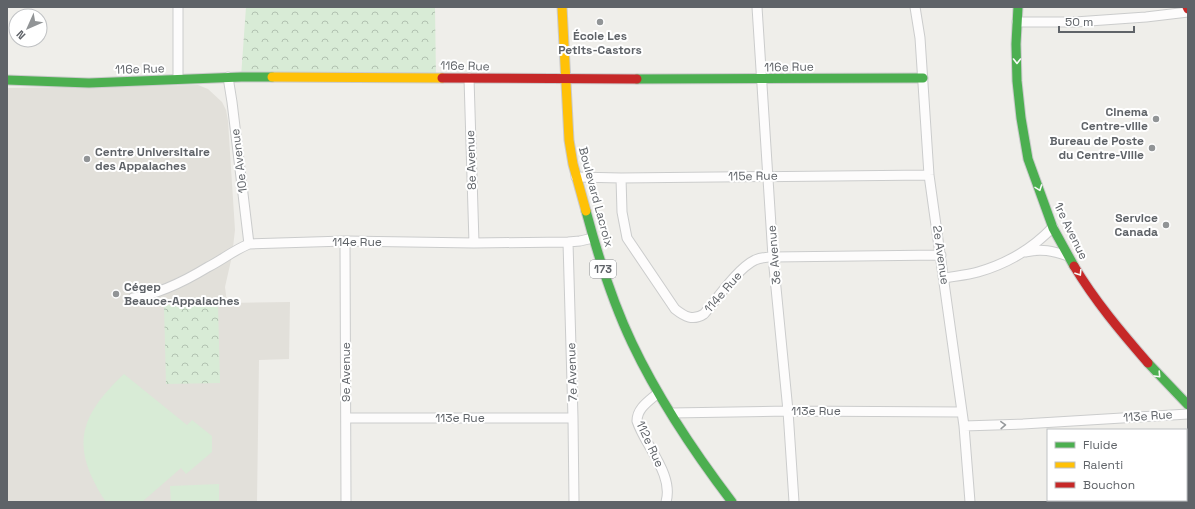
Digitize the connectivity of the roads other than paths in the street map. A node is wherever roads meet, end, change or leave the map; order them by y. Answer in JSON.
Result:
{"nodes":[{"id":1,"x":178,"y":7,"type":"edge"},
{"id":2,"x":562,"y":7,"type":"edge"},
{"id":3,"x":757,"y":7,"type":"edge"},
{"id":4,"x":915,"y":7,"type":"edge"},
{"id":5,"x":1018,"y":7,"type":"edge"},
{"id":6,"x":1188,"y":9,"type":"edge"},
{"id":7,"x":1017,"y":22,"type":"junction"},
{"id":8,"x":228,"y":77,"type":"junction"},
{"id":9,"x":469,"y":78,"type":"junction"},
{"id":10,"x":923,"y":78,"type":"junction"},
{"id":11,"x":178,"y":79,"type":"junction"},
{"id":12,"x":566,"y":79,"type":"junction"},
{"id":13,"x":763,"y":79,"type":"junction"},
{"id":14,"x":7,"y":80,"type":"edge"},
{"id":15,"x":768,"y":176,"type":"junction"},
{"id":16,"x":929,"y":176,"type":"junction"},
{"id":17,"x":576,"y":177,"type":"junction"},
{"id":18,"x":621,"y":178,"type":"junction"},
{"id":19,"x":1053,"y":227,"type":"junction"},
{"id":20,"x":593,"y":238,"type":"junction"},
{"id":21,"x":345,"y":241,"type":"junction"},
{"id":22,"x":568,"y":242,"type":"junction"},
{"id":23,"x":474,"y":243,"type":"junction"},
{"id":24,"x":249,"y":244,"type":"junction"},
{"id":25,"x":1018,"y":254,"type":"junction"},
{"id":26,"x":941,"y":255,"type":"junction"},
{"id":27,"x":773,"y":256,"type":"junction"},
{"id":28,"x":1068,"y":256,"type":"junction"},
{"id":29,"x":944,"y":278,"type":"junction"},
{"id":30,"x":133,"y":298,"type":"dead end"},
{"id":31,"x":658,"y":393,"type":"junction"},
{"id":32,"x":1188,"y":405,"type":"edge"},
{"id":33,"x":788,"y":411,"type":"junction"},
{"id":34,"x":962,"y":412,"type":"junction"},
{"id":35,"x":671,"y":413,"type":"junction"},
{"id":36,"x":1188,"y":414,"type":"edge"},
{"id":37,"x":347,"y":418,"type":"junction"},
{"id":38,"x":573,"y":418,"type":"junction"},
{"id":39,"x":964,"y":426,"type":"junction"},
{"id":40,"x":346,"y":502,"type":"edge"},
{"id":41,"x":574,"y":502,"type":"edge"},
{"id":42,"x":666,"y":502,"type":"edge"},
{"id":43,"x":732,"y":502,"type":"edge"},
{"id":44,"x":794,"y":502,"type":"edge"},
{"id":45,"x":970,"y":502,"type":"edge"}],
"edges":[{"from":1,"to":11,"type":"street"},
{"from":2,"to":12,"type":"street","name":"Boulevard Lacroix","number":"173"},
{"from":3,"to":13,"type":"street","name":"3e Avenue"},
{"from":4,"to":10,"type":"street","name":"2e Avenue"},
{"from":5,"to":7,"type":"street","name":"1re Avenue"},
{"from":6,"to":7,"type":"street"},
{"from":7,"to":19,"type":"street","name":"1re Avenue","one_way":true},
{"from":8,"to":9,"type":"street","name":"116e Rue"},
{"from":8,"to":11,"type":"street","name":"116e Rue"},
{"from":8,"to":24,"type":"street","name":"10e Avenue"},
{"from":9,"to":12,"type":"street","name":"116e Rue"},
{"from":9,"to":23,"type":"street","name":"8e Avenue"},
{"from":10,"to":13,"type":"street","name":"116e Rue"},
{"from":10,"to":16,"type":"street","name":"2e Avenue"},
{"from":11,"to":14,"type":"street","name":"116e Rue"},
{"from":12,"to":13,"type":"street","name":"116e Rue"},
{"from":12,"to":17,"type":"street","name":"Boulevard Lacroix","number":"173"},
{"from":13,"to":15,"type":"street","name":"3e Avenue"},
{"from":15,"to":16,"type":"street","name":"115e Rue"},
{"from":15,"to":18,"type":"street","name":"115e Rue"},
{"from":15,"to":27,"type":"street","name":"3e Avenue"},
{"from":16,"to":26,"type":"street","name":"2e Avenue"},
{"from":17,"to":18,"type":"street","name":"115e Rue"},
{"from":17,"to":20,"type":"street","name":"Boulevard Lacroix","number":"173"},
{"from":18,"to":27,"type":"street","name":"114e Rue"},
{"from":19,"to":25,"type":"street"},
{"from":19,"to":28,"type":"street","name":"1re Avenue"},
{"from":20,"to":22,"type":"street","name":"114e Rue"},
{"from":20,"to":31,"type":"street","name":"Boulevard Lacroix","number":"173"},
{"from":21,"to":23,"type":"street","name":"114e Rue"},
{"from":21,"to":24,"type":"street","name":"114e Rue"},
{"from":21,"to":37,"type":"street","name":"9e Avenue"},
{"from":22,"to":23,"type":"street","name":"114e Rue"},
{"from":22,"to":38,"type":"street","name":"7e Avenue"},
{"from":24,"to":30,"type":"street","name":"114e Rue"},
{"from":25,"to":28,"type":"street"},
{"from":25,"to":29,"type":"street"},
{"from":26,"to":27,"type":"street","name":"114e Rue"},
{"from":26,"to":29,"type":"street","name":"2e Avenue"},
{"from":27,"to":33,"type":"street","name":"3e Avenue"},
{"from":28,"to":32,"type":"street","name":"1re Avenue","one_way":true},
{"from":29,"to":34,"type":"street","name":"2e Avenue"},
{"from":31,"to":35,"type":"street","name":"Boulevard Lacroix","number":"173"},
{"from":31,"to":42,"type":"street","name":"112e Rue"},
{"from":33,"to":34,"type":"street","name":"113e Rue"},
{"from":33,"to":35,"type":"street","name":"113e Rue"},
{"from":33,"to":44,"type":"street","name":"3e Avenue"},
{"from":34,"to":39,"type":"street","name":"2e Avenue"},
{"from":35,"to":43,"type":"street","name":"Boulevard Lacroix","number":"173"},
{"from":39,"to":36,"type":"street","name":"113e Rue","one_way":true},
{"from":37,"to":38,"type":"street","name":"113e Rue"},
{"from":37,"to":40,"type":"street","name":"9e Avenue"},
{"from":38,"to":41,"type":"street","name":"7e Avenue"},
{"from":39,"to":45,"type":"street","name":"2e Avenue"}]}
